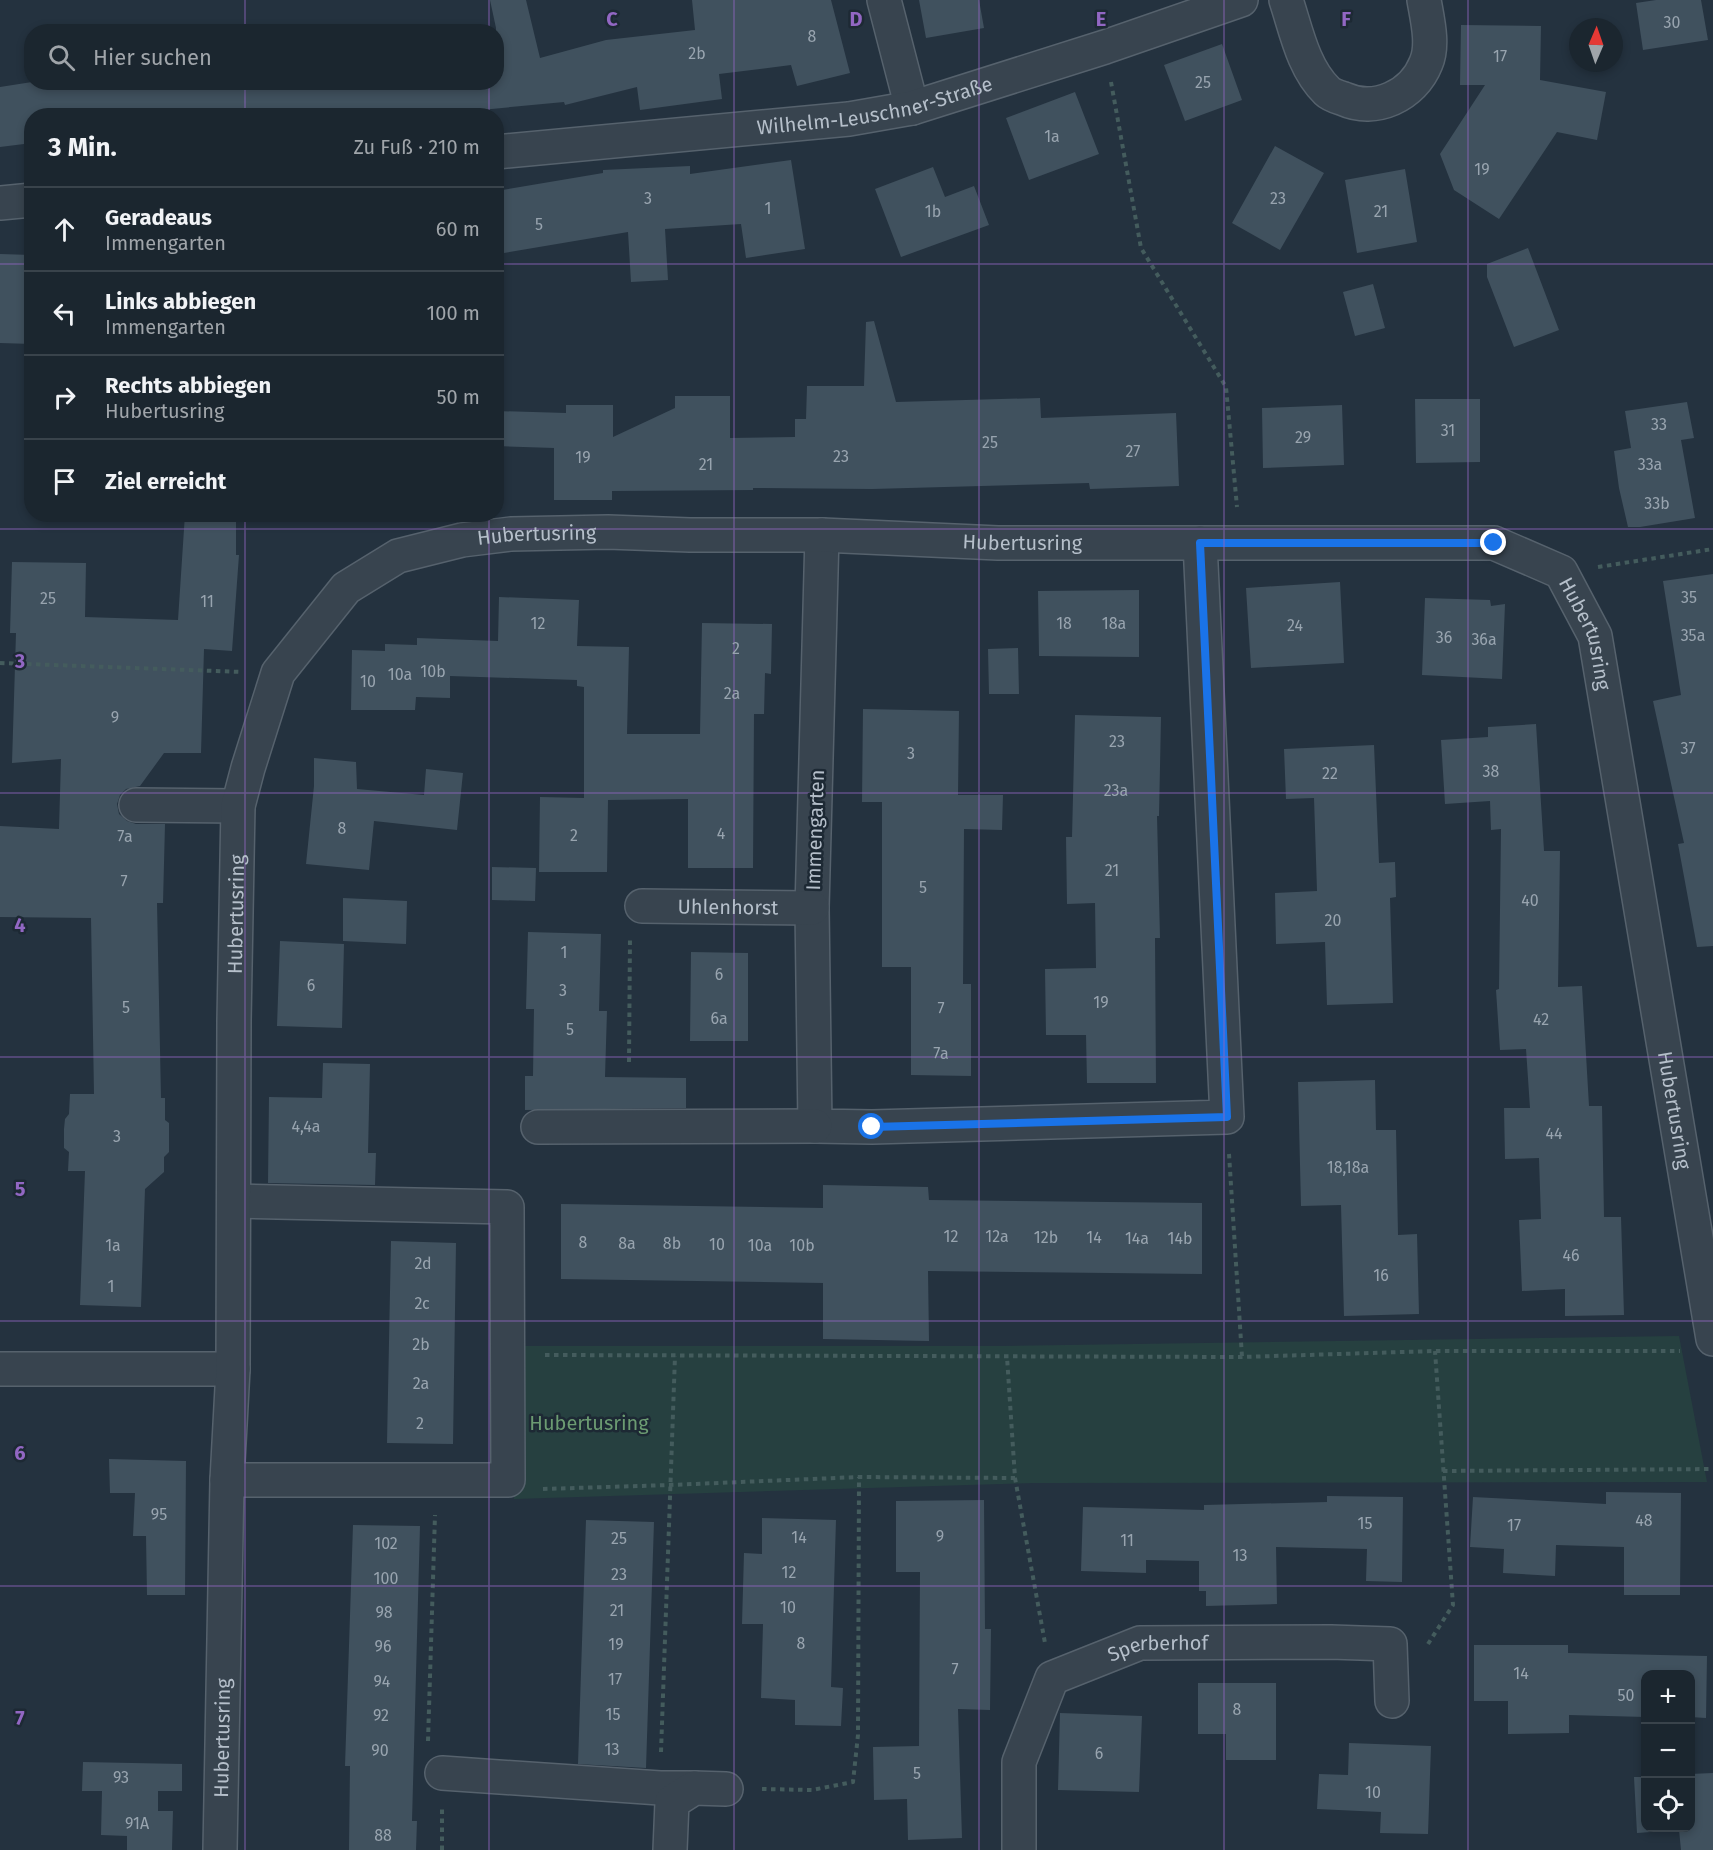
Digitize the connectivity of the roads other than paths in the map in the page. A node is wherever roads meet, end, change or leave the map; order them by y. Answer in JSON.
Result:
{"nodes":[{"id":1,"x":884,"y":0,"type":"edge"},
{"id":2,"x":1241,"y":0,"type":"edge"},
{"id":3,"x":1286,"y":0,"type":"edge"},
{"id":4,"x":1424,"y":0,"type":"edge"},
{"id":5,"x":912,"y":108,"type":"junction"},
{"id":6,"x":504,"y":151,"type":"edge"},
{"id":7,"x":24,"y":201,"type":"edge"},
{"id":8,"x":0,"y":203,"type":"edge"},
{"id":9,"x":822,"y":535,"type":"junction"},
{"id":10,"x":1200,"y":543,"type":"junction"},
{"id":11,"x":136,"y":805,"type":"dead end"},
{"id":12,"x":238,"y":806,"type":"junction"},
{"id":13,"x":642,"y":906,"type":"road end"},
{"id":14,"x":812,"y":908,"type":"junction"},
{"id":15,"x":815,"y":1126,"type":"junction"},
{"id":16,"x":538,"y":1127,"type":"dead end"},
{"id":17,"x":234,"y":1201,"type":"junction"},
{"id":18,"x":1713,"y":1339,"type":"edge"},
{"id":19,"x":0,"y":1369,"type":"edge"},
{"id":20,"x":233,"y":1369,"type":"junction"},
{"id":21,"x":227,"y":1480,"type":"junction"},
{"id":22,"x":1392,"y":1701,"type":"dead end"},
{"id":23,"x":442,"y":1773,"type":"road end"},
{"id":24,"x":694,"y":1788,"type":"junction"},
{"id":25,"x":726,"y":1789,"type":"road end"},
{"id":26,"x":220,"y":1850,"type":"edge"},
{"id":27,"x":670,"y":1850,"type":"edge"},
{"id":28,"x":1018,"y":1850,"type":"edge"}],
"edges":[{"from":1,"to":5,"type":"street"},
{"from":2,"to":5,"type":"street","name":"Wilhelm-Leuschner-Straße"},
{"from":3,"to":4,"type":"street"},
{"from":5,"to":6,"type":"street","name":"Wilhelm-Leuschner-Straße"},
{"from":7,"to":8,"type":"street"},
{"from":9,"to":10,"type":"street","name":"Hubertusring"},
{"from":9,"to":12,"type":"street","name":"Hubertusring"},
{"from":9,"to":14,"type":"street","name":"Immengarten"},
{"from":10,"to":15,"type":"street"},
{"from":10,"to":18,"type":"street","name":"Hubertusring"},
{"from":11,"to":12,"type":"street"},
{"from":12,"to":17,"type":"street","name":"Hubertusring"},
{"from":13,"to":14,"type":"street","name":"Uhlenhorst"},
{"from":14,"to":15,"type":"street","name":"Immengarten"},
{"from":15,"to":16,"type":"street"},
{"from":17,"to":20,"type":"street","name":"Hubertusring"},
{"from":17,"to":21,"type":"street"},
{"from":19,"to":20,"type":"street"},
{"from":20,"to":21,"type":"street","name":"Hubertusring"},
{"from":21,"to":26,"type":"street","name":"Hubertusring"},
{"from":22,"to":28,"type":"street","name":"Sperberhof"},
{"from":23,"to":24,"type":"street"},
{"from":24,"to":25,"type":"street"},
{"from":24,"to":27,"type":"street"}]}
